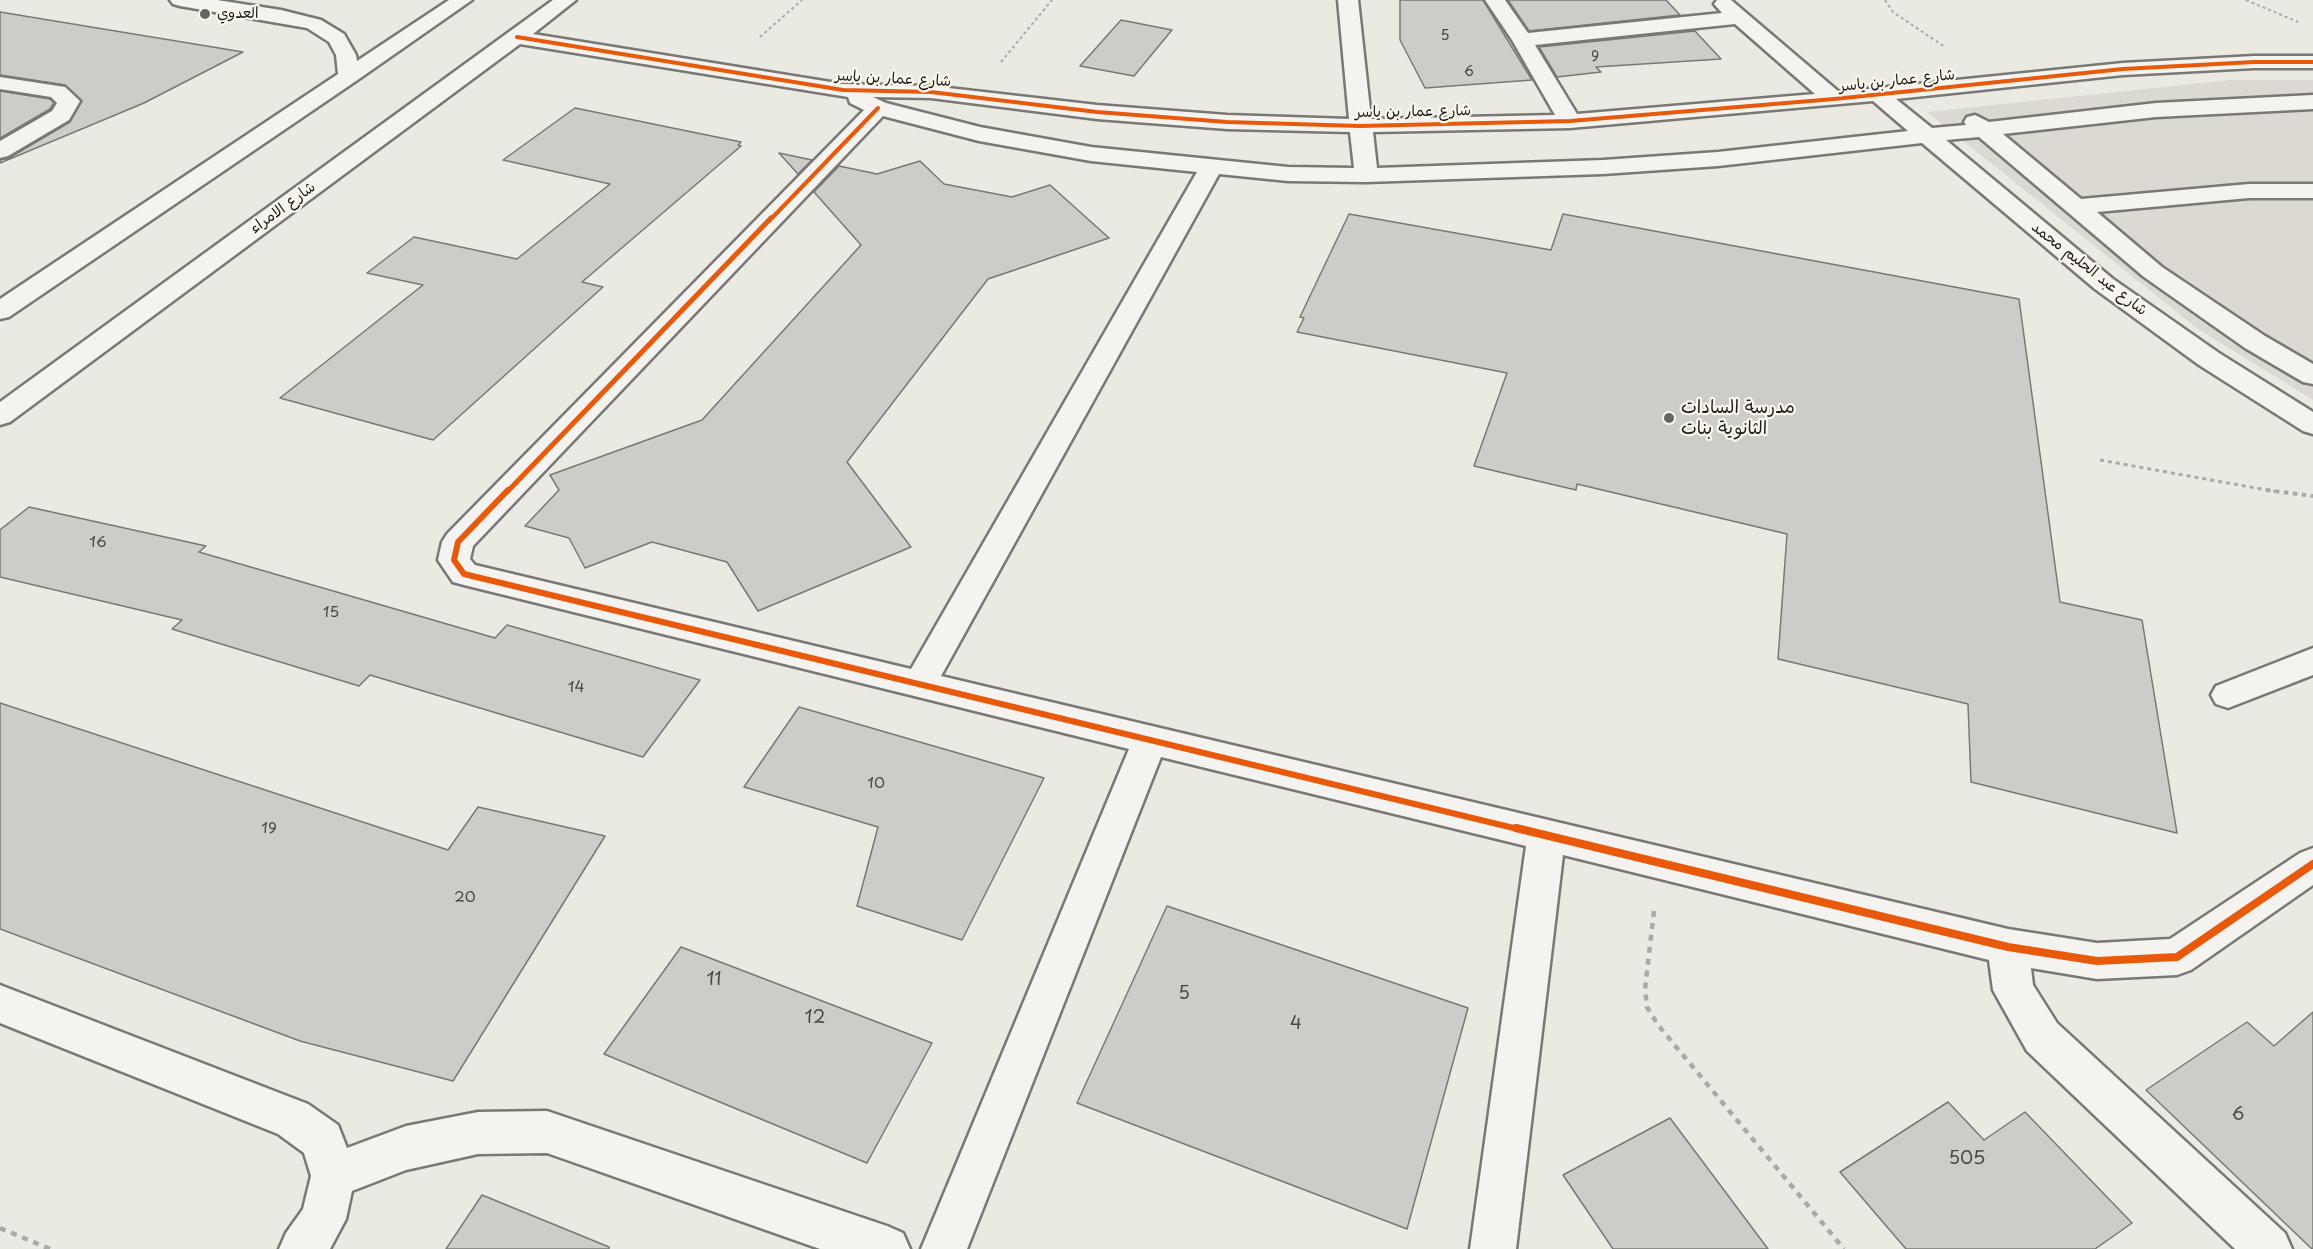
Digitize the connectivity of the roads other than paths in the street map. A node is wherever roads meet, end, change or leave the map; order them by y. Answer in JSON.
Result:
{"nodes":[{"id":1,"x":180,"y":0,"type":"edge"},
{"id":2,"x":462,"y":0,"type":"edge"},
{"id":3,"x":566,"y":0,"type":"edge"},
{"id":4,"x":1348,"y":0,"type":"edge"},
{"id":5,"x":1496,"y":0,"type":"edge"},
{"id":6,"x":1721,"y":0,"type":"edge"},
{"id":7,"x":311,"y":4,"type":"dead end"},
{"id":8,"x":281,"y":15,"type":"junction"},
{"id":9,"x":1740,"y":17,"type":"junction"},
{"id":10,"x":517,"y":37,"type":"junction"},
{"id":11,"x":1522,"y":40,"type":"junction"},
{"id":12,"x":2313,"y":62,"type":"edge"},
{"id":13,"x":350,"y":77,"type":"junction"},
{"id":14,"x":0,"y":83,"type":"edge"},
{"id":15,"x":1936,"y":89,"type":"junction"},
{"id":16,"x":843,"y":90,"type":"junction"},
{"id":17,"x":1878,"y":95,"type":"junction"},
{"id":18,"x":1834,"y":99,"type":"junction"},
{"id":19,"x":2313,"y":102,"type":"edge"},
{"id":20,"x":878,"y":108,"type":"junction"},
{"id":21,"x":1570,"y":121,"type":"junction"},
{"id":22,"x":1360,"y":126,"type":"junction"},
{"id":23,"x":1986,"y":130,"type":"junction"},
{"id":24,"x":1929,"y":137,"type":"junction"},
{"id":25,"x":0,"y":151,"type":"edge"},
{"id":26,"x":1212,"y":167,"type":"junction"},
{"id":27,"x":1366,"y":175,"type":"junction"},
{"id":28,"x":2313,"y":191,"type":"edge"},
{"id":29,"x":2076,"y":207,"type":"junction"},
{"id":30,"x":0,"y":310,"type":"edge"},
{"id":31,"x":2313,"y":376,"type":"edge"},
{"id":32,"x":0,"y":416,"type":"edge"},
{"id":33,"x":2313,"y":425,"type":"edge"},
{"id":34,"x":2313,"y":661,"type":"edge"},
{"id":35,"x":919,"y":685,"type":"junction"},
{"id":36,"x":2228,"y":695,"type":"dead end"},
{"id":37,"x":1150,"y":740,"type":"junction"},
{"id":38,"x":1546,"y":836,"type":"junction"},
{"id":39,"x":2313,"y":864,"type":"edge"},
{"id":40,"x":2008,"y":947,"type":"junction"},
{"id":41,"x":0,"y":1004,"type":"edge"},
{"id":42,"x":333,"y":1176,"type":"junction"},
{"id":43,"x":302,"y":1249,"type":"edge"},
{"id":44,"x":887,"y":1249,"type":"edge"},
{"id":45,"x":944,"y":1249,"type":"edge"},
{"id":46,"x":1493,"y":1249,"type":"edge"},
{"id":47,"x":2269,"y":1249,"type":"edge"}],
"edges":[{"from":1,"to":8,"type":"street"},
{"from":2,"to":13,"type":"street"},
{"from":3,"to":10,"type":"street","name":"شارع الامراء"},
{"from":4,"to":22,"type":"street"},
{"from":5,"to":11,"type":"street"},
{"from":6,"to":9,"type":"street"},
{"from":7,"to":8,"type":"street"},
{"from":8,"to":13,"type":"street"},
{"from":9,"to":11,"type":"street"},
{"from":9,"to":18,"type":"street"},
{"from":10,"to":16,"type":"street","name":"شارع عمار بن ياسر"},
{"from":10,"to":32,"type":"street","name":"شارع الامراء"},
{"from":11,"to":21,"type":"street"},
{"from":12,"to":15,"type":"street","name":"شارع عمار بن ياسر"},
{"from":13,"to":30,"type":"street"},
{"from":14,"to":25,"type":"street"},
{"from":15,"to":17,"type":"street","name":"شارع عمار بن ياسر"},
{"from":15,"to":23,"type":"street"},
{"from":16,"to":20,"type":"street","name":"شارع عمار بن ياسر"},
{"from":16,"to":22,"type":"street","name":"شارع عمار بن ياسر"},
{"from":17,"to":18,"type":"street","name":"شارع عمار بن ياسر"},
{"from":17,"to":24,"type":"street","name":"شارع عبد الحليم محمد"},
{"from":18,"to":21,"type":"street","name":"شارع عمار بن ياسر"},
{"from":19,"to":23,"type":"street","name":"شارع عمار بن ياسر"},
{"from":20,"to":26,"type":"street","name":"شارع عمار بن ياسر"},
{"from":20,"to":35,"type":"street"},
{"from":21,"to":22,"type":"street","name":"شارع عمار بن ياسر"},
{"from":22,"to":27,"type":"street"},
{"from":23,"to":24,"type":"street","name":"شارع عمار بن ياسر"},
{"from":23,"to":29,"type":"street"},
{"from":24,"to":27,"type":"street","name":"شارع عمار بن ياسر"},
{"from":24,"to":33,"type":"street","name":"شارع عبد الحليم محمد"},
{"from":26,"to":27,"type":"street","name":"شارع عمار بن ياسر"},
{"from":26,"to":35,"type":"street"},
{"from":28,"to":29,"type":"street"},
{"from":29,"to":31,"type":"street"},
{"from":34,"to":36,"type":"street"},
{"from":35,"to":37,"type":"street"},
{"from":37,"to":38,"type":"street"},
{"from":37,"to":45,"type":"street"},
{"from":38,"to":40,"type":"street"},
{"from":38,"to":46,"type":"street"},
{"from":39,"to":40,"type":"street"},
{"from":40,"to":47,"type":"street"},
{"from":41,"to":42,"type":"street"},
{"from":42,"to":43,"type":"street"},
{"from":42,"to":44,"type":"street"}]}
